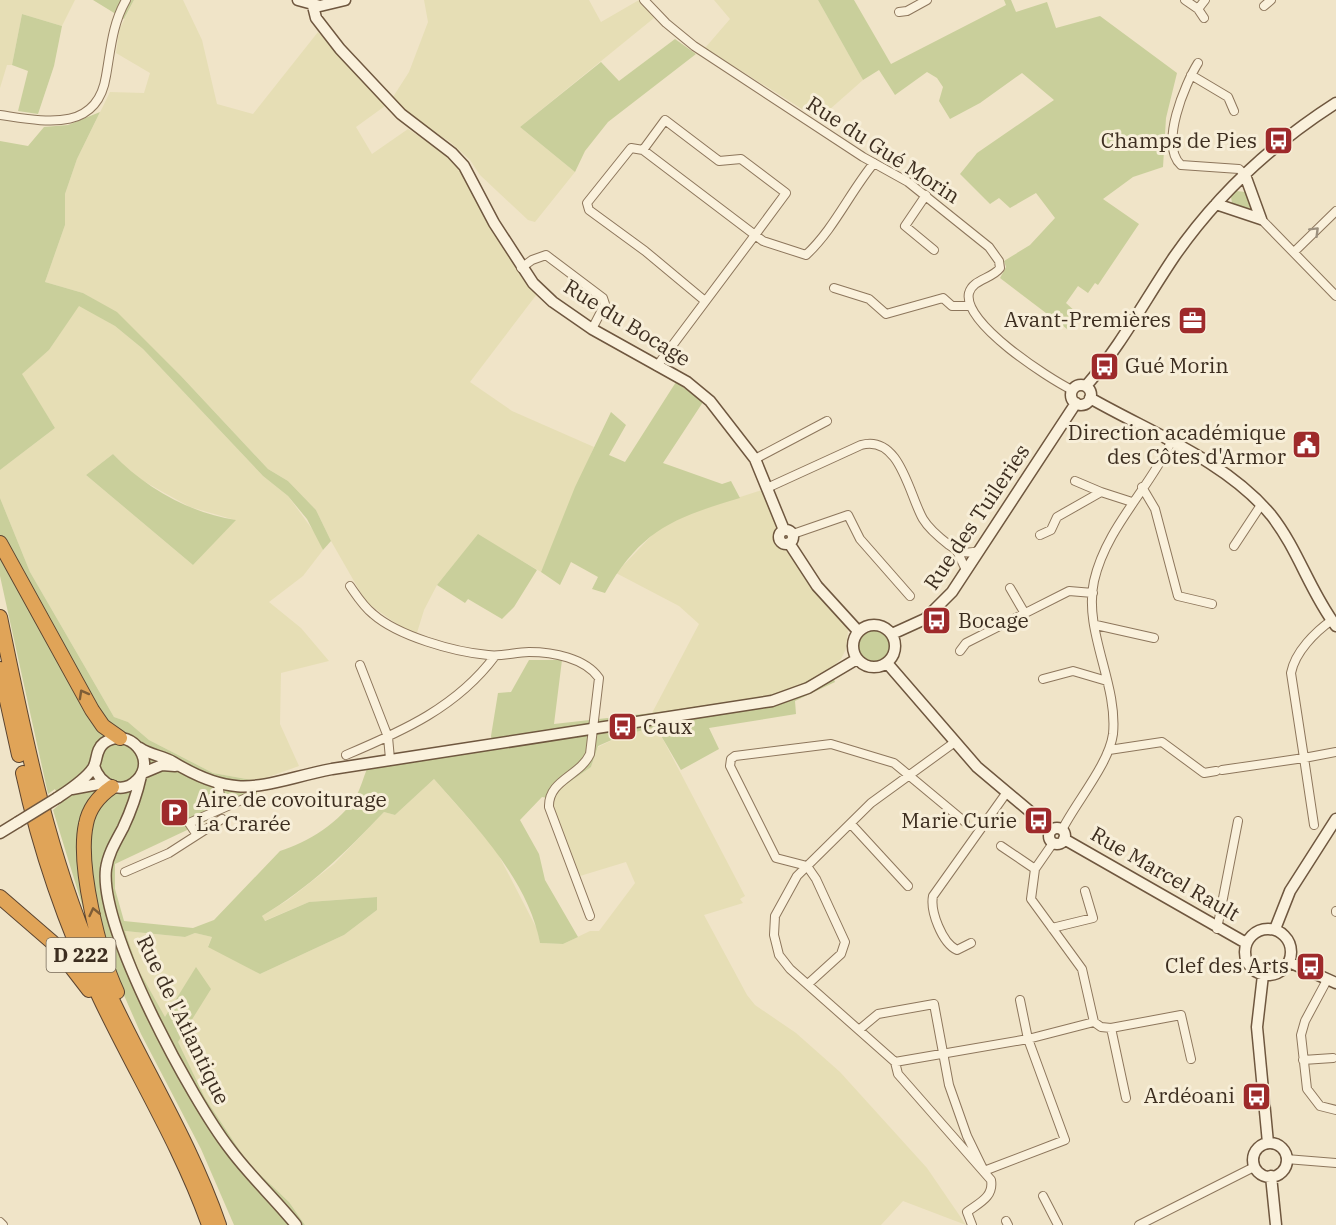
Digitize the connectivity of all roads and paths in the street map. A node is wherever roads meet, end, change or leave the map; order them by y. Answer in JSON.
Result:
{"nodes":[{"id":1,"x":126,"y":0,"type":"edge"},
{"id":2,"x":297,"y":0,"type":"edge"},
{"id":3,"x":345,"y":0,"type":"edge"},
{"id":4,"x":644,"y":0,"type":"edge"},
{"id":5,"x":927,"y":0,"type":"edge"},
{"id":6,"x":1185,"y":0,"type":"edge"},
{"id":7,"x":1205,"y":0,"type":"edge"},
{"id":8,"x":1271,"y":0,"type":"edge"},
{"id":9,"x":314,"y":6,"type":"junction"},
{"id":10,"x":1264,"y":6,"type":"dead end"},
{"id":11,"x":1198,"y":9,"type":"junction"},
{"id":12,"x":899,"y":12,"type":"dead end"},
{"id":13,"x":1204,"y":18,"type":"dead end"},
{"id":14,"x":1198,"y":63,"type":"dead end"},
{"id":15,"x":1191,"y":75,"type":"junction"},
{"id":16,"x":1336,"y":104,"type":"edge"},
{"id":17,"x":1234,"y":111,"type":"dead end"},
{"id":18,"x":0,"y":115,"type":"edge"},
{"id":19,"x":643,"y":150,"type":"junction"},
{"id":20,"x":874,"y":163,"type":"junction"},
{"id":21,"x":1245,"y":175,"type":"junction"},
{"id":22,"x":926,"y":195,"type":"junction"},
{"id":23,"x":1216,"y":204,"type":"junction"},
{"id":24,"x":1336,"y":211,"type":"edge"},
{"id":25,"x":1261,"y":219,"type":"junction"},
{"id":26,"x":755,"y":235,"type":"junction"},
{"id":27,"x":934,"y":250,"type":"dead end"},
{"id":28,"x":1294,"y":252,"type":"junction"},
{"id":29,"x":521,"y":268,"type":"junction"},
{"id":30,"x":834,"y":288,"type":"dead end"},
{"id":31,"x":1336,"y":296,"type":"edge"},
{"id":32,"x":705,"y":302,"type":"junction"},
{"id":33,"x":970,"y":306,"type":"junction"},
{"id":34,"x":592,"y":329,"type":"junction"},
{"id":35,"x":657,"y":366,"type":"junction"},
{"id":36,"x":1086,"y":386,"type":"junction"},
{"id":37,"x":1072,"y":390,"type":"junction"},
{"id":38,"x":1090,"y":398,"type":"junction"},
{"id":39,"x":1076,"y":403,"type":"junction"},
{"id":40,"x":827,"y":421,"type":"dead end"},
{"id":41,"x":1171,"y":442,"type":"junction"},
{"id":42,"x":755,"y":459,"type":"junction"},
{"id":43,"x":1075,"y":481,"type":"dead end"},
{"id":44,"x":767,"y":488,"type":"junction"},
{"id":45,"x":1142,"y":488,"type":"junction"},
{"id":46,"x":1101,"y":492,"type":"junction"},
{"id":47,"x":1132,"y":502,"type":"junction"},
{"id":48,"x":1261,"y":505,"type":"junction"},
{"id":49,"x":1040,"y":535,"type":"dead end"},
{"id":50,"x":789,"y":536,"type":"junction"},
{"id":51,"x":0,"y":543,"type":"edge"},
{"id":52,"x":1234,"y":546,"type":"dead end"},
{"id":53,"x":957,"y":551,"type":"junction"},
{"id":54,"x":979,"y":551,"type":"junction"},
{"id":55,"x":966,"y":570,"type":"junction"},
{"id":56,"x":350,"y":585,"type":"dead end"},
{"id":57,"x":1010,"y":588,"type":"dead end"},
{"id":58,"x":1093,"y":593,"type":"junction"},
{"id":59,"x":910,"y":597,"type":"dead end"},
{"id":60,"x":1212,"y":604,"type":"dead end"},
{"id":61,"x":1024,"y":612,"type":"junction"},
{"id":62,"x":0,"y":617,"type":"edge"},
{"id":63,"x":1334,"y":623,"type":"edge"},
{"id":64,"x":1096,"y":625,"type":"junction"},
{"id":65,"x":858,"y":631,"type":"junction"},
{"id":66,"x":892,"y":634,"type":"junction"},
{"id":67,"x":1154,"y":638,"type":"dead end"},
{"id":68,"x":960,"y":651,"type":"dead end"},
{"id":69,"x":495,"y":656,"type":"junction"},
{"id":70,"x":857,"y":659,"type":"junction"},
{"id":71,"x":887,"y":663,"type":"junction"},
{"id":72,"x":360,"y":666,"type":"dead end"},
{"id":73,"x":0,"y":669,"type":"edge"},
{"id":74,"x":1043,"y":679,"type":"dead end"},
{"id":75,"x":1107,"y":681,"type":"junction"},
{"id":76,"x":595,"y":728,"type":"junction"},
{"id":77,"x":388,"y":737,"type":"junction"},
{"id":78,"x":120,"y":738,"type":"junction"},
{"id":79,"x":955,"y":742,"type":"junction"},
{"id":80,"x":140,"y":748,"type":"junction"},
{"id":81,"x":1109,"y":750,"type":"junction"},
{"id":82,"x":1336,"y":752,"type":"edge"},
{"id":83,"x":346,"y":755,"type":"dead end"},
{"id":84,"x":1305,"y":758,"type":"junction"},
{"id":85,"x":390,"y":759,"type":"junction"},
{"id":86,"x":94,"y":766,"type":"junction"},
{"id":87,"x":179,"y":766,"type":"junction"},
{"id":88,"x":142,"y":775,"type":"junction"},
{"id":89,"x":909,"y":776,"type":"junction"},
{"id":90,"x":218,"y":784,"type":"junction"},
{"id":91,"x":112,"y":786,"type":"junction"},
{"id":92,"x":69,"y":790,"type":"junction"},
{"id":93,"x":1007,"y":792,"type":"junction"},
{"id":94,"x":246,"y":798,"type":"dead end"},
{"id":95,"x":222,"y":807,"type":"junction"},
{"id":96,"x":131,"y":809,"type":"junction"},
{"id":97,"x":222,"y":819,"type":"dead end"},
{"id":98,"x":1336,"y":819,"type":"edge"},
{"id":99,"x":1238,"y":821,"type":"dead end"},
{"id":100,"x":965,"y":822,"type":"dead end"},
{"id":101,"x":850,"y":824,"type":"junction"},
{"id":102,"x":1314,"y":825,"type":"dead end"},
{"id":103,"x":0,"y":833,"type":"edge"},
{"id":104,"x":1059,"y":833,"type":"junction"},
{"id":105,"x":197,"y":835,"type":"junction"},
{"id":106,"x":1053,"y":843,"type":"joint"},
{"id":107,"x":1001,"y":846,"type":"dead end"},
{"id":108,"x":807,"y":866,"type":"junction"},
{"id":109,"x":1035,"y":869,"type":"junction"},
{"id":110,"x":125,"y":872,"type":"dead end"},
{"id":111,"x":908,"y":886,"type":"dead end"},
{"id":112,"x":1085,"y":891,"type":"dead end"},
{"id":113,"x":0,"y":897,"type":"edge"},
{"id":114,"x":590,"y":916,"type":"dead end"},
{"id":115,"x":1052,"y":928,"type":"junction"},
{"id":116,"x":1217,"y":928,"type":"junction"},
{"id":117,"x":1275,"y":929,"type":"junction"},
{"id":118,"x":971,"y":943,"type":"dead end"},
{"id":119,"x":1246,"y":943,"type":"junction"},
{"id":120,"x":1289,"y":962,"type":"junction"},
{"id":121,"x":1263,"y":975,"type":"junction"},
{"id":122,"x":1332,"y":982,"type":"edge"},
{"id":123,"x":808,"y":984,"type":"junction"},
{"id":124,"x":1020,"y":1000,"type":"dead end"},
{"id":125,"x":1094,"y":1022,"type":"junction"},
{"id":126,"x":1111,"y":1028,"type":"junction"},
{"id":127,"x":860,"y":1029,"type":"junction"},
{"id":128,"x":1028,"y":1039,"type":"junction"},
{"id":129,"x":943,"y":1053,"type":"junction"},
{"id":130,"x":1333,"y":1058,"type":"dead end"},
{"id":131,"x":1191,"y":1059,"type":"dead end"},
{"id":132,"x":1303,"y":1060,"type":"junction"},
{"id":133,"x":895,"y":1062,"type":"junction"},
{"id":134,"x":139,"y":1074,"type":"junction"},
{"id":135,"x":155,"y":1085,"type":"junction"},
{"id":136,"x":1126,"y":1098,"type":"dead end"},
{"id":137,"x":1336,"y":1110,"type":"edge"},
{"id":138,"x":1268,"y":1143,"type":"junction"},
{"id":139,"x":1286,"y":1159,"type":"junction"},
{"id":140,"x":1336,"y":1163,"type":"edge"},
{"id":141,"x":1254,"y":1167,"type":"junction"},
{"id":142,"x":984,"y":1171,"type":"junction"},
{"id":143,"x":1271,"y":1176,"type":"junction"},
{"id":144,"x":1043,"y":1196,"type":"dead end"},
{"id":145,"x":0,"y":1222,"type":"edge"},
{"id":146,"x":3,"y":1225,"type":"edge"},
{"id":147,"x":209,"y":1225,"type":"edge"},
{"id":148,"x":219,"y":1225,"type":"edge"},
{"id":149,"x":296,"y":1225,"type":"edge"},
{"id":150,"x":972,"y":1225,"type":"edge"},
{"id":151,"x":1058,"y":1225,"type":"edge"},
{"id":152,"x":1139,"y":1225,"type":"edge"},
{"id":153,"x":1276,"y":1225,"type":"edge"}],
"edges":[{"from":1,"to":18,"type":"street"},
{"from":2,"to":9,"type":"street"},
{"from":3,"to":9,"type":"street"},
{"from":4,"to":20,"type":"street","name":"Rue du Gué Morin"},
{"from":5,"to":12,"type":"street"},
{"from":6,"to":11,"type":"street"},
{"from":7,"to":11,"type":"street"},
{"from":8,"to":10,"type":"street"},
{"from":9,"to":29,"type":"street","name":"Rue du Bocage"},
{"from":11,"to":13,"type":"street"},
{"from":14,"to":15,"type":"street"},
{"from":15,"to":17,"type":"street"},
{"from":15,"to":21,"type":"street"},
{"from":16,"to":21,"type":"street"},
{"from":19,"to":26,"type":"street"},
{"from":19,"to":26,"type":"street"},
{"from":19,"to":32,"type":"street"},
{"from":20,"to":22,"type":"street","name":"Rue du Gué Morin"},
{"from":20,"to":26,"type":"street"},
{"from":21,"to":23,"type":"street"},
{"from":21,"to":25,"type":"street"},
{"from":22,"to":27,"type":"street"},
{"from":22,"to":33,"type":"street","name":"Rue du Gué Morin"},
{"from":23,"to":25,"type":"street"},
{"from":23,"to":36,"type":"street"},
{"from":28,"to":24,"type":"street","one_way":true},
{"from":25,"to":28,"type":"street"},
{"from":26,"to":32,"type":"street"},
{"from":28,"to":31,"type":"street"},
{"from":29,"to":34,"type":"street","name":"Rue du Bocage"},
{"from":29,"to":34,"type":"street"},
{"from":30,"to":33,"type":"street"},
{"from":32,"to":35,"type":"street"},
{"from":33,"to":37,"type":"street"},
{"from":34,"to":35,"type":"street","name":"Rue du Bocage"},
{"from":35,"to":42,"type":"street","name":"Rue du Bocage"},
{"from":36,"to":37,"type":"street"},
{"from":36,"to":38,"type":"street"},
{"from":37,"to":39,"type":"street"},
{"from":38,"to":39,"type":"street"},
{"from":38,"to":41,"type":"street"},
{"from":39,"to":54,"type":"street","name":"Rue des Tuileries"},
{"from":40,"to":42,"type":"street"},
{"from":41,"to":45,"type":"street"},
{"from":41,"to":48,"type":"street"},
{"from":42,"to":44,"type":"street","name":"Rue du Bocage"},
{"from":43,"to":46,"type":"street"},
{"from":44,"to":50,"type":"street","name":"Rue du Bocage"},
{"from":44,"to":53,"type":"street"},
{"from":45,"to":47,"type":"street"},
{"from":45,"to":60,"type":"street"},
{"from":46,"to":47,"type":"street"},
{"from":46,"to":49,"type":"street"},
{"from":47,"to":58,"type":"street"},
{"from":48,"to":52,"type":"street"},
{"from":48,"to":63,"type":"street"},
{"from":50,"to":59,"type":"street"},
{"from":50,"to":65,"type":"street","name":"Rue du Bocage"},
{"from":78,"to":51,"type":"highway","one_way":true},
{"from":53,"to":54,"type":"street"},
{"from":53,"to":55,"type":"street"},
{"from":54,"to":55,"type":"street","name":"Rue des Tuileries"},
{"from":55,"to":66,"type":"street","name":"Rue des Tuileries"},
{"from":56,"to":69,"type":"street"},
{"from":57,"to":61,"type":"street"},
{"from":58,"to":61,"type":"street"},
{"from":58,"to":64,"type":"street"},
{"from":61,"to":68,"type":"street"},
{"from":62,"to":135,"type":"highway","number":"D 222"},
{"from":63,"to":84,"type":"street"},
{"from":64,"to":67,"type":"street"},
{"from":64,"to":75,"type":"street"},
{"from":65,"to":66,"type":"street"},
{"from":65,"to":70,"type":"street"},
{"from":66,"to":71,"type":"street"},
{"from":69,"to":76,"type":"street"},
{"from":69,"to":77,"type":"street"},
{"from":70,"to":71,"type":"street"},
{"from":70,"to":76,"type":"street"},
{"from":71,"to":79,"type":"street","name":"Rue Marcel Rault"},
{"from":72,"to":77,"type":"street"},
{"from":73,"to":134,"type":"highway","number":"D 222"},
{"from":74,"to":75,"type":"street"},
{"from":75,"to":81,"type":"street"},
{"from":76,"to":85,"type":"street"},
{"from":76,"to":114,"type":"street"},
{"from":77,"to":83,"type":"street"},
{"from":77,"to":85,"type":"street"},
{"from":78,"to":80,"type":"street"},
{"from":78,"to":86,"type":"street"},
{"from":79,"to":89,"type":"street"},
{"from":79,"to":93,"type":"street","name":"Rue Marcel Rault"},
{"from":80,"to":87,"type":"street"},
{"from":80,"to":88,"type":"street"},
{"from":81,"to":84,"type":"street"},
{"from":81,"to":104,"type":"street"},
{"from":82,"to":84,"type":"street"},
{"from":84,"to":102,"type":"street"},
{"from":85,"to":90,"type":"street"},
{"from":86,"to":91,"type":"street"},
{"from":86,"to":92,"type":"street"},
{"from":87,"to":88,"type":"street"},
{"from":87,"to":90,"type":"street"},
{"from":88,"to":91,"type":"street"},
{"from":88,"to":96,"type":"street","name":"Rue de l'Atlantique"},
{"from":89,"to":100,"type":"street"},
{"from":89,"to":101,"type":"street"},
{"from":89,"to":108,"type":"street"},
{"from":90,"to":95,"type":"street"},
{"from":91,"to":92,"type":"street"},
{"from":91,"to":96,"type":"street"},
{"from":135,"to":91,"type":"highway","one_way":true},
{"from":92,"to":103,"type":"street","bridge":true},
{"from":93,"to":104,"type":"street","name":"Rue Marcel Rault"},
{"from":93,"to":118,"type":"street"},
{"from":94,"to":95,"type":"street"},
{"from":95,"to":105,"type":"street"},
{"from":96,"to":149,"type":"street","name":"Rue de l'Atlantique"},
{"from":97,"to":105,"type":"street"},
{"from":98,"to":117,"type":"street"},
{"from":99,"to":116,"type":"street"},
{"from":101,"to":108,"type":"street"},
{"from":101,"to":111,"type":"street"},
{"from":104,"to":106,"type":"street"},
{"from":104,"to":116,"type":"street","name":"Rue Marcel Rault"},
{"from":105,"to":110,"type":"street"},
{"from":106,"to":109,"type":"street"},
{"from":107,"to":109,"type":"street"},
{"from":108,"to":123,"type":"street"},
{"from":108,"to":123,"type":"street"},
{"from":109,"to":115,"type":"street"},
{"from":112,"to":115,"type":"street"},
{"from":113,"to":134,"type":"highway"},
{"from":115,"to":125,"type":"street"},
{"from":116,"to":119,"type":"street","name":"Rue Marcel Rault"},
{"from":117,"to":119,"type":"street"},
{"from":117,"to":120,"type":"street"},
{"from":119,"to":121,"type":"street"},
{"from":120,"to":121,"type":"street"},
{"from":120,"to":122,"type":"street"},
{"from":121,"to":138,"type":"street"},
{"from":122,"to":132,"type":"street"},
{"from":123,"to":127,"type":"street"},
{"from":124,"to":128,"type":"street"},
{"from":125,"to":126,"type":"street"},
{"from":125,"to":128,"type":"street"},
{"from":126,"to":131,"type":"street"},
{"from":126,"to":136,"type":"street"},
{"from":127,"to":129,"type":"street"},
{"from":127,"to":133,"type":"street"},
{"from":128,"to":129,"type":"street"},
{"from":128,"to":142,"type":"street"},
{"from":129,"to":133,"type":"street"},
{"from":129,"to":142,"type":"street"},
{"from":130,"to":132,"type":"street"},
{"from":132,"to":137,"type":"street"},
{"from":133,"to":142,"type":"street"},
{"from":134,"to":147,"type":"highway","number":"D 222"},
{"from":135,"to":148,"type":"highway","number":"D 222"},
{"from":138,"to":139,"type":"street"},
{"from":138,"to":141,"type":"street"},
{"from":139,"to":140,"type":"street"},
{"from":139,"to":143,"type":"street"},
{"from":141,"to":143,"type":"street"},
{"from":141,"to":152,"type":"street"},
{"from":142,"to":150,"type":"street"},
{"from":143,"to":153,"type":"street"},
{"from":144,"to":151,"type":"street"},
{"from":145,"to":146,"type":"street"}]}
